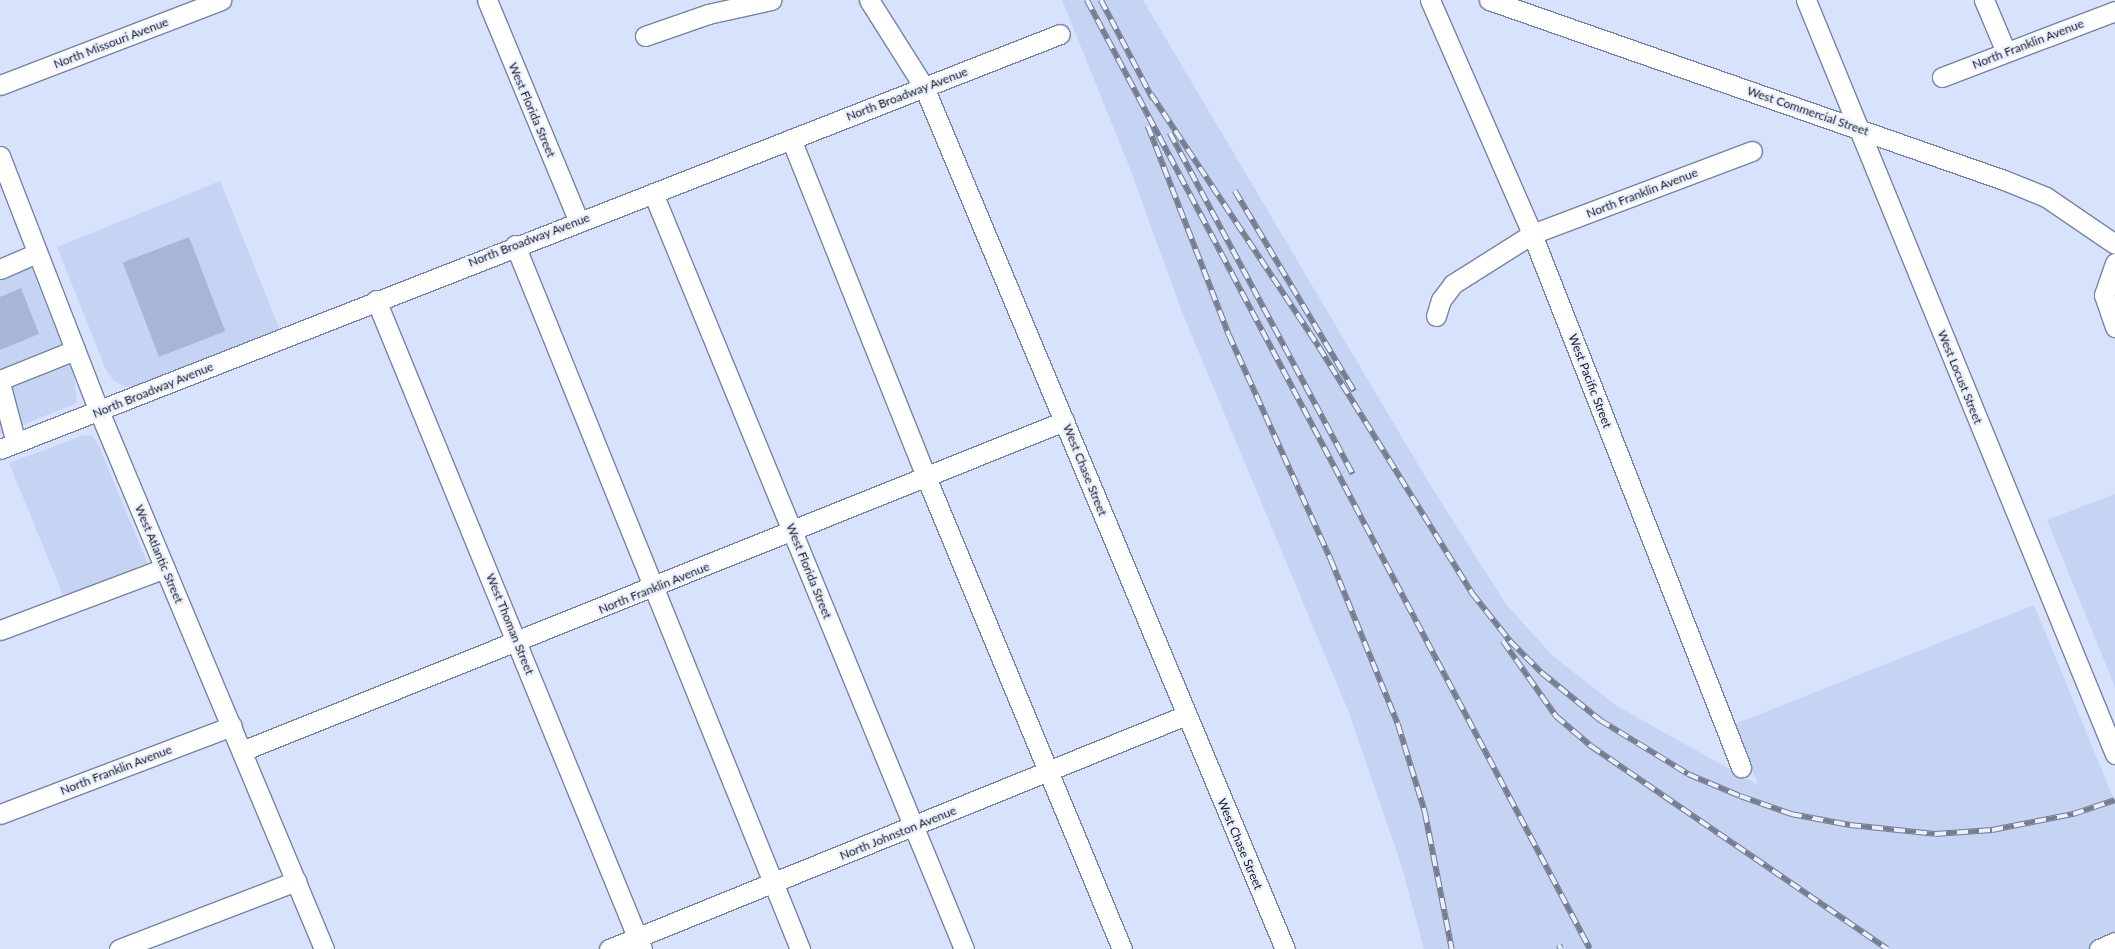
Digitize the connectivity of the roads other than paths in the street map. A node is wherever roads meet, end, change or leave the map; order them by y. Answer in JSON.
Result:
{"nodes":[{"id":1,"x":221,"y":0,"type":"edge"},
{"id":2,"x":487,"y":0,"type":"edge"},
{"id":3,"x":771,"y":0,"type":"edge"},
{"id":4,"x":869,"y":0,"type":"edge"},
{"id":5,"x":1430,"y":0,"type":"edge"},
{"id":6,"x":1489,"y":0,"type":"edge"},
{"id":7,"x":1806,"y":0,"type":"edge"},
{"id":8,"x":1984,"y":0,"type":"edge"},
{"id":9,"x":2115,"y":11,"type":"edge"},
{"id":10,"x":1060,"y":34,"type":"dead end"},
{"id":11,"x":645,"y":36,"type":"dead end"},
{"id":12,"x":2006,"y":52,"type":"junction"},
{"id":13,"x":1942,"y":77,"type":"dead end"},
{"id":14,"x":0,"y":85,"type":"edge"},
{"id":15,"x":924,"y":87,"type":"junction"},
{"id":16,"x":1858,"y":128,"type":"junction"},
{"id":17,"x":791,"y":139,"type":"junction"},
{"id":18,"x":1752,"y":152,"type":"dead end"},
{"id":19,"x":0,"y":156,"type":"edge"},
{"id":20,"x":653,"y":193,"type":"junction"},
{"id":21,"x":578,"y":220,"type":"junction"},
{"id":22,"x":1532,"y":234,"type":"junction"},
{"id":23,"x":2115,"y":244,"type":"edge"},
{"id":24,"x":515,"y":245,"type":"junction"},
{"id":25,"x":38,"y":253,"type":"junction"},
{"id":26,"x":2115,"y":263,"type":"edge"},
{"id":27,"x":0,"y":269,"type":"edge"},
{"id":28,"x":376,"y":300,"type":"junction"},
{"id":29,"x":1436,"y":316,"type":"dead end"},
{"id":30,"x":2115,"y":327,"type":"edge"},
{"id":31,"x":75,"y":350,"type":"junction"},
{"id":32,"x":0,"y":381,"type":"edge"},
{"id":33,"x":99,"y":411,"type":"junction"},
{"id":34,"x":1064,"y":421,"type":"junction"},
{"id":35,"x":8,"y":446,"type":"edge"},
{"id":36,"x":926,"y":477,"type":"junction"},
{"id":37,"x":793,"y":532,"type":"junction"},
{"id":38,"x":165,"y":568,"type":"junction"},
{"id":39,"x":652,"y":588,"type":"junction"},
{"id":40,"x":0,"y":630,"type":"edge"},
{"id":41,"x":517,"y":642,"type":"junction"},
{"id":42,"x":1186,"y":715,"type":"junction"},
{"id":43,"x":232,"y":726,"type":"junction"},
{"id":44,"x":242,"y":751,"type":"junction"},
{"id":45,"x":2115,"y":754,"type":"edge"},
{"id":46,"x":1741,"y":767,"type":"dead end"},
{"id":47,"x":1050,"y":771,"type":"junction"},
{"id":48,"x":0,"y":814,"type":"edge"},
{"id":49,"x":914,"y":827,"type":"junction"},
{"id":50,"x":296,"y":881,"type":"junction"},
{"id":51,"x":773,"y":883,"type":"junction"},
{"id":52,"x":2115,"y":942,"type":"edge"},
{"id":53,"x":640,"y":943,"type":"edge"},
{"id":54,"x":119,"y":949,"type":"edge"},
{"id":55,"x":324,"y":949,"type":"edge"},
{"id":56,"x":609,"y":949,"type":"edge"},
{"id":57,"x":800,"y":949,"type":"edge"},
{"id":58,"x":964,"y":949,"type":"edge"},
{"id":59,"x":1122,"y":949,"type":"edge"},
{"id":60,"x":1284,"y":949,"type":"edge"},
{"id":61,"x":2099,"y":949,"type":"edge"}],
"edges":[{"from":1,"to":14,"type":"street","name":"North Missouri Avenue"},
{"from":2,"to":21,"type":"street","name":"West Florida Street"},
{"from":3,"to":11,"type":"street"},
{"from":4,"to":15,"type":"street","name":"West Chase Street"},
{"from":5,"to":22,"type":"street","name":"West Pacific Street"},
{"from":6,"to":16,"type":"street","name":"West Commercial Street"},
{"from":7,"to":16,"type":"street","name":"West Locust Street"},
{"from":8,"to":12,"type":"street"},
{"from":9,"to":12,"type":"street","name":"North Franklin Avenue"},
{"from":10,"to":15,"type":"street","name":"North Broadway Avenue"},
{"from":12,"to":13,"type":"street","name":"North Franklin Avenue"},
{"from":15,"to":17,"type":"street","name":"North Broadway Avenue"},
{"from":15,"to":34,"type":"street","name":"West Chase Street"},
{"from":16,"to":23,"type":"street","name":"West Commercial Street"},
{"from":16,"to":45,"type":"street","name":"West Locust Street"},
{"from":17,"to":20,"type":"street","name":"North Broadway Avenue"},
{"from":17,"to":36,"type":"street"},
{"from":18,"to":22,"type":"street","name":"North Franklin Avenue"},
{"from":19,"to":25,"type":"street","name":"West Atlantic Street"},
{"from":20,"to":21,"type":"street","name":"North Broadway Avenue"},
{"from":20,"to":37,"type":"street","name":"West Florida Street"},
{"from":21,"to":24,"type":"street","name":"North Broadway Avenue"},
{"from":22,"to":29,"type":"street","name":"North Franklin Avenue"},
{"from":22,"to":46,"type":"street","name":"West Pacific Street"},
{"from":24,"to":28,"type":"street","name":"North Broadway Avenue"},
{"from":24,"to":39,"type":"street"},
{"from":25,"to":27,"type":"street"},
{"from":25,"to":31,"type":"street","name":"West Atlantic Street"},
{"from":26,"to":30,"type":"street"},
{"from":28,"to":33,"type":"street","name":"North Broadway Avenue"},
{"from":28,"to":41,"type":"street","name":"West Thoman Street"},
{"from":31,"to":32,"type":"street"},
{"from":31,"to":33,"type":"street","name":"West Atlantic Street"},
{"from":32,"to":35,"type":"street"},
{"from":33,"to":35,"type":"street","name":"North Broadway Avenue"},
{"from":33,"to":38,"type":"street","name":"West Atlantic Street"},
{"from":34,"to":36,"type":"street","name":"North Franklin Avenue"},
{"from":34,"to":42,"type":"street","name":"West Chase Street"},
{"from":36,"to":37,"type":"street","name":"North Franklin Avenue"},
{"from":36,"to":47,"type":"street"},
{"from":37,"to":39,"type":"street","name":"North Franklin Avenue"},
{"from":37,"to":49,"type":"street","name":"West Florida Street"},
{"from":38,"to":40,"type":"street"},
{"from":38,"to":43,"type":"street","name":"West Atlantic Street"},
{"from":39,"to":41,"type":"street","name":"North Franklin Avenue"},
{"from":39,"to":51,"type":"street"},
{"from":41,"to":44,"type":"street","name":"North Franklin Avenue"},
{"from":41,"to":53,"type":"street","name":"West Thoman Street"},
{"from":42,"to":47,"type":"street","name":"North Johnston Avenue"},
{"from":42,"to":60,"type":"street","name":"West Chase Street"},
{"from":43,"to":44,"type":"street","name":"West Atlantic Street"},
{"from":43,"to":48,"type":"street","name":"North Franklin Avenue"},
{"from":44,"to":50,"type":"street","name":"West Atlantic Street"},
{"from":47,"to":49,"type":"street","name":"North Johnston Avenue"},
{"from":47,"to":59,"type":"street"},
{"from":49,"to":51,"type":"street","name":"North Johnston Avenue"},
{"from":49,"to":58,"type":"street","name":"West Florida Street"},
{"from":50,"to":54,"type":"street"},
{"from":50,"to":55,"type":"street","name":"West Atlantic Street"},
{"from":51,"to":53,"type":"street","name":"North Johnston Avenue"},
{"from":51,"to":57,"type":"street"},
{"from":52,"to":61,"type":"street"},
{"from":53,"to":56,"type":"street","name":"North Johnston Avenue"}]}
